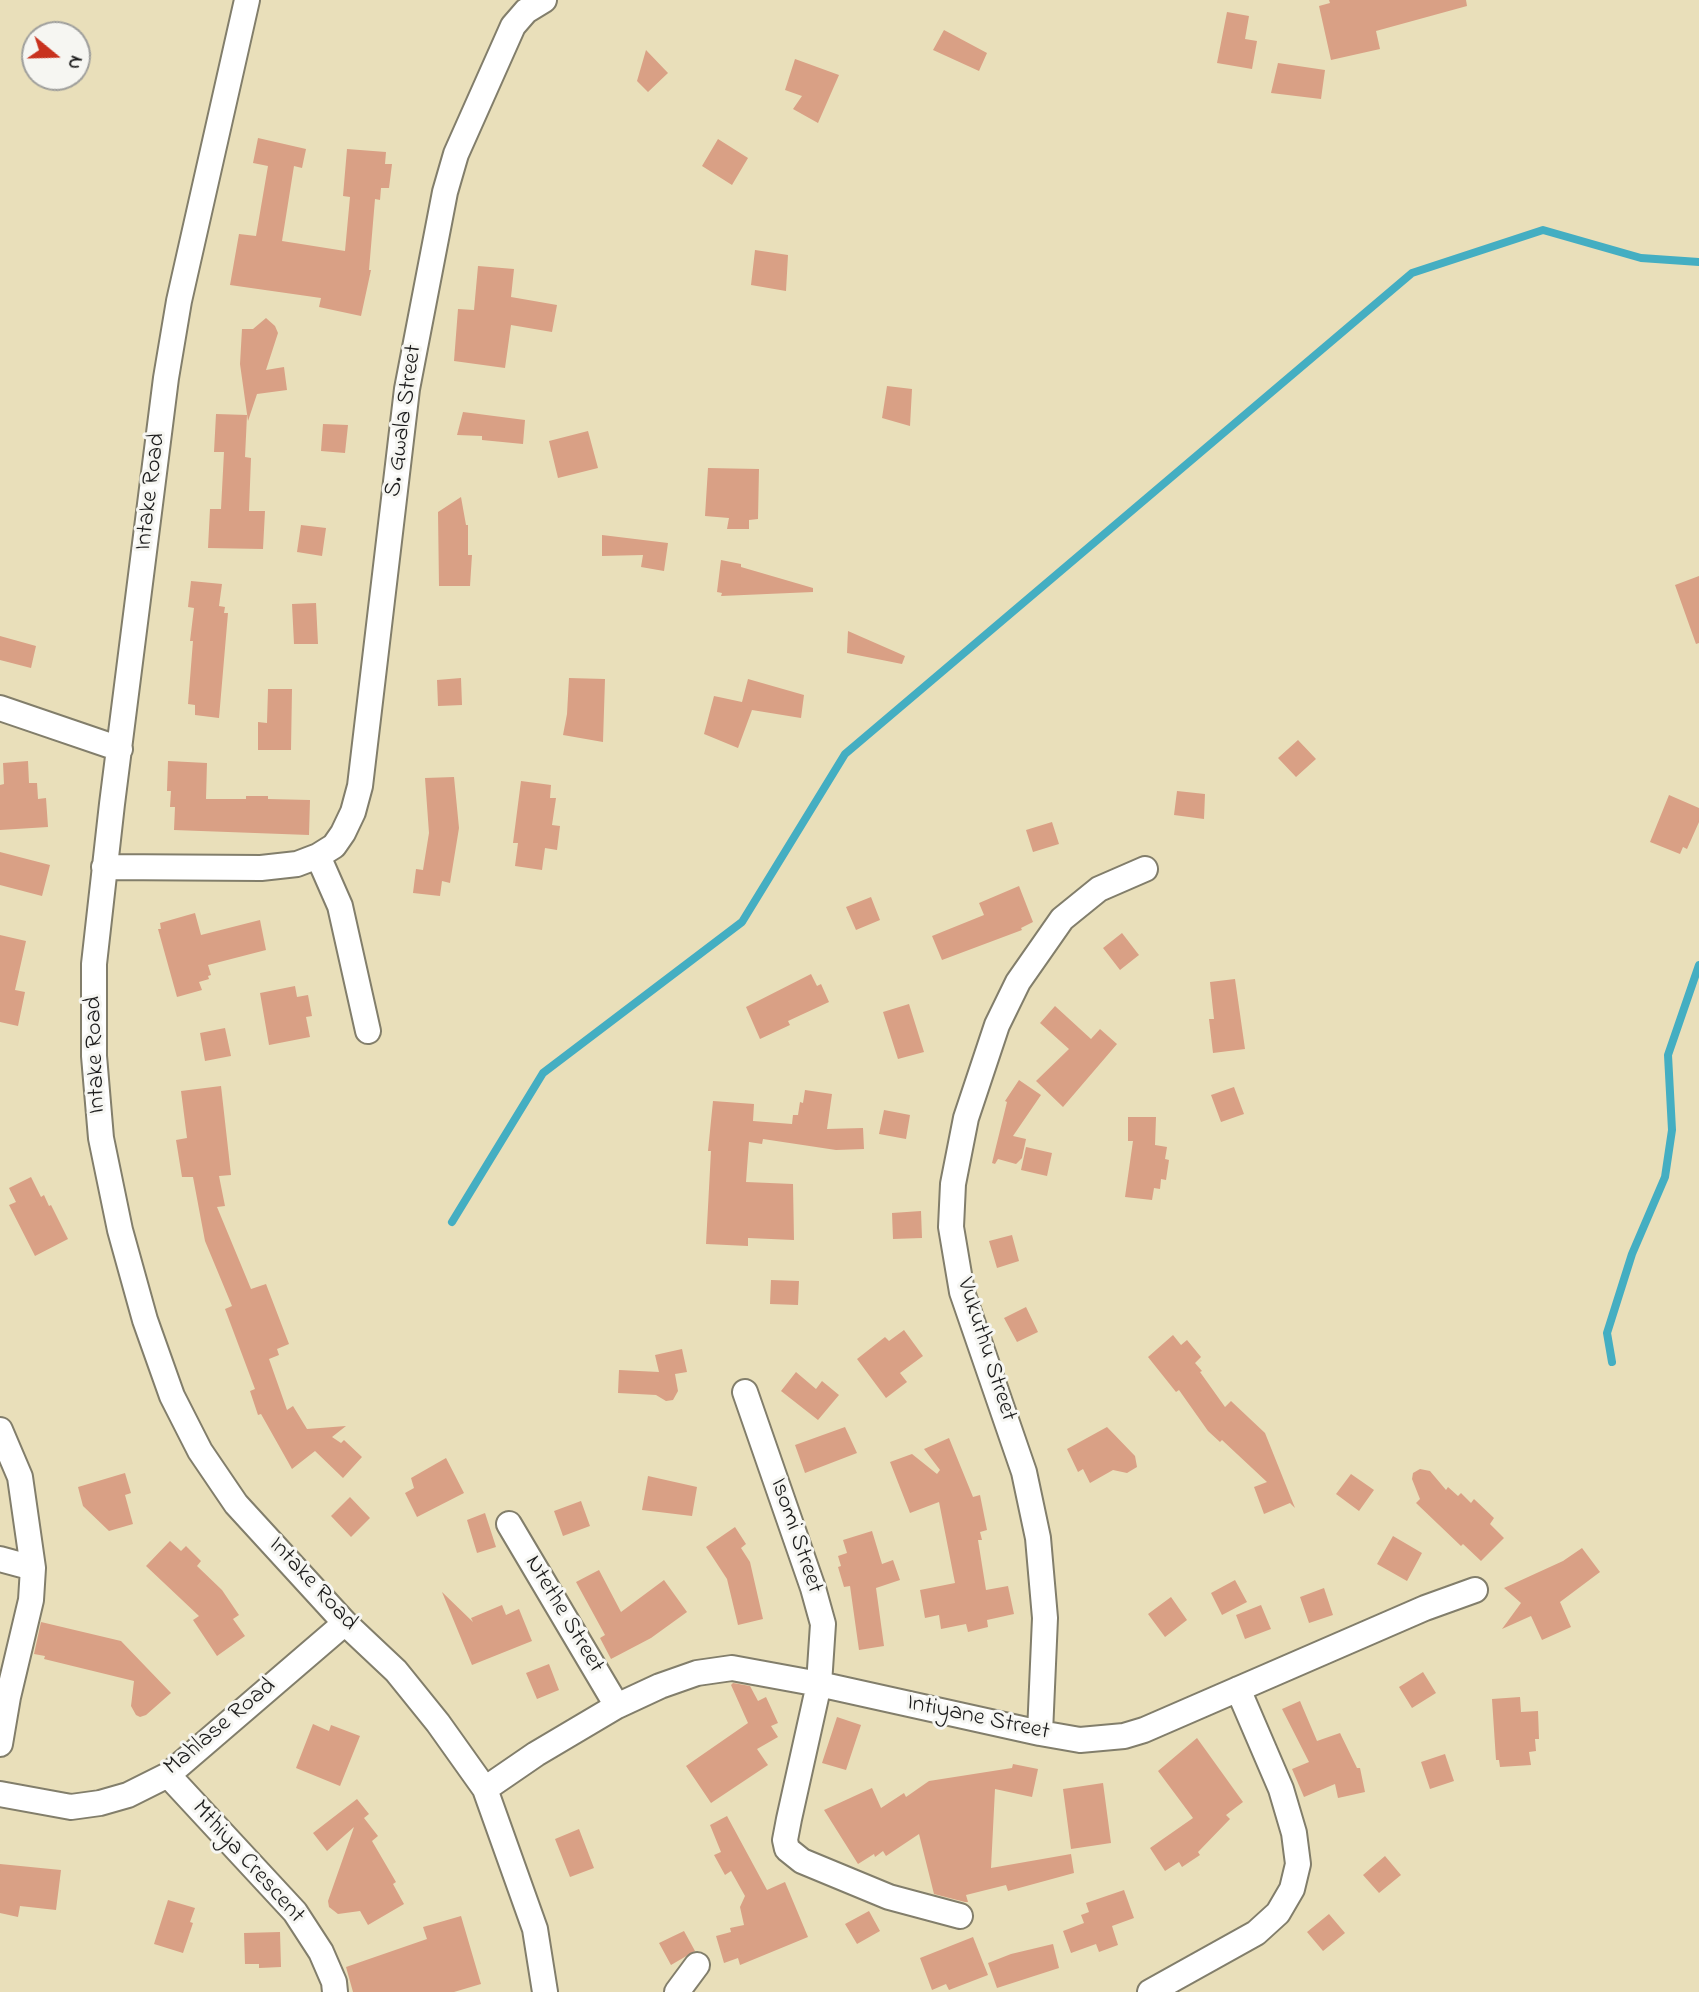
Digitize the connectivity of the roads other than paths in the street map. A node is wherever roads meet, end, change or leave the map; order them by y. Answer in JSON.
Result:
{"nodes":[{"id":1,"x":247,"y":0,"type":"edge"},
{"id":2,"x":533,"y":4,"type":"edge"},
{"id":3,"x":0,"y":708,"type":"edge"},
{"id":4,"x":120,"y":749,"type":"junction"},
{"id":5,"x":318,"y":856,"type":"junction"},
{"id":6,"x":104,"y":867,"type":"junction"},
{"id":7,"x":1144,"y":869,"type":"dead end"},
{"id":8,"x":368,"y":1031,"type":"dead end"},
{"id":9,"x":745,"y":1392,"type":"dead end"},
{"id":10,"x":0,"y":1430,"type":"edge"},
{"id":11,"x":509,"y":1524,"type":"dead end"},
{"id":12,"x":0,"y":1559,"type":"edge"},
{"id":13,"x":33,"y":1568,"type":"junction"},
{"id":14,"x":1475,"y":1590,"type":"dead end"},
{"id":15,"x":345,"y":1623,"type":"junction"},
{"id":16,"x":819,"y":1684,"type":"junction"},
{"id":17,"x":1238,"y":1689,"type":"junction"},
{"id":18,"x":617,"y":1706,"type":"junction"},
{"id":19,"x":1040,"y":1733,"type":"junction"},
{"id":20,"x":0,"y":1744,"type":"edge"},
{"id":21,"x":168,"y":1776,"type":"junction"},
{"id":22,"x":485,"y":1789,"type":"junction"},
{"id":23,"x":0,"y":1794,"type":"edge"},
{"id":24,"x":960,"y":1916,"type":"dead end"},
{"id":25,"x":697,"y":1965,"type":"dead end"},
{"id":26,"x":335,"y":1992,"type":"edge"},
{"id":27,"x":545,"y":1992,"type":"edge"},
{"id":28,"x":677,"y":1992,"type":"edge"},
{"id":29,"x":1150,"y":1992,"type":"edge"}],
"edges":[{"from":1,"to":4,"type":"street","name":"Intake Road"},
{"from":2,"to":5,"type":"street","name":"S. Gwala Street"},
{"from":3,"to":4,"type":"street"},
{"from":4,"to":6,"type":"street","name":"Intake Road"},
{"from":5,"to":6,"type":"street","name":"S. Gwala Street"},
{"from":5,"to":8,"type":"street"},
{"from":6,"to":15,"type":"street","name":"Intake Road"},
{"from":7,"to":19,"type":"street","name":"Vukuthu Street"},
{"from":9,"to":16,"type":"street","name":"Isomi Street"},
{"from":10,"to":13,"type":"street"},
{"from":11,"to":18,"type":"street","name":"Ntethe Street"},
{"from":12,"to":13,"type":"street"},
{"from":13,"to":20,"type":"street"},
{"from":14,"to":17,"type":"street","name":"Intiyane Street"},
{"from":15,"to":21,"type":"street","name":"Mahlase Road"},
{"from":15,"to":22,"type":"street","name":"Intake Road"},
{"from":16,"to":18,"type":"street","name":"Intiyane Street"},
{"from":16,"to":19,"type":"street","name":"Intiyane Street"},
{"from":16,"to":24,"type":"street","name":"Isomi Street"},
{"from":17,"to":19,"type":"street","name":"Intiyane Street"},
{"from":17,"to":29,"type":"street"},
{"from":18,"to":22,"type":"street","name":"Intiyane Street"},
{"from":21,"to":23,"type":"street","name":"Mahlase Road"},
{"from":21,"to":26,"type":"street","name":"Mthiya Crescent"},
{"from":22,"to":27,"type":"street","name":"Intake Road"},
{"from":25,"to":28,"type":"street"}]}
